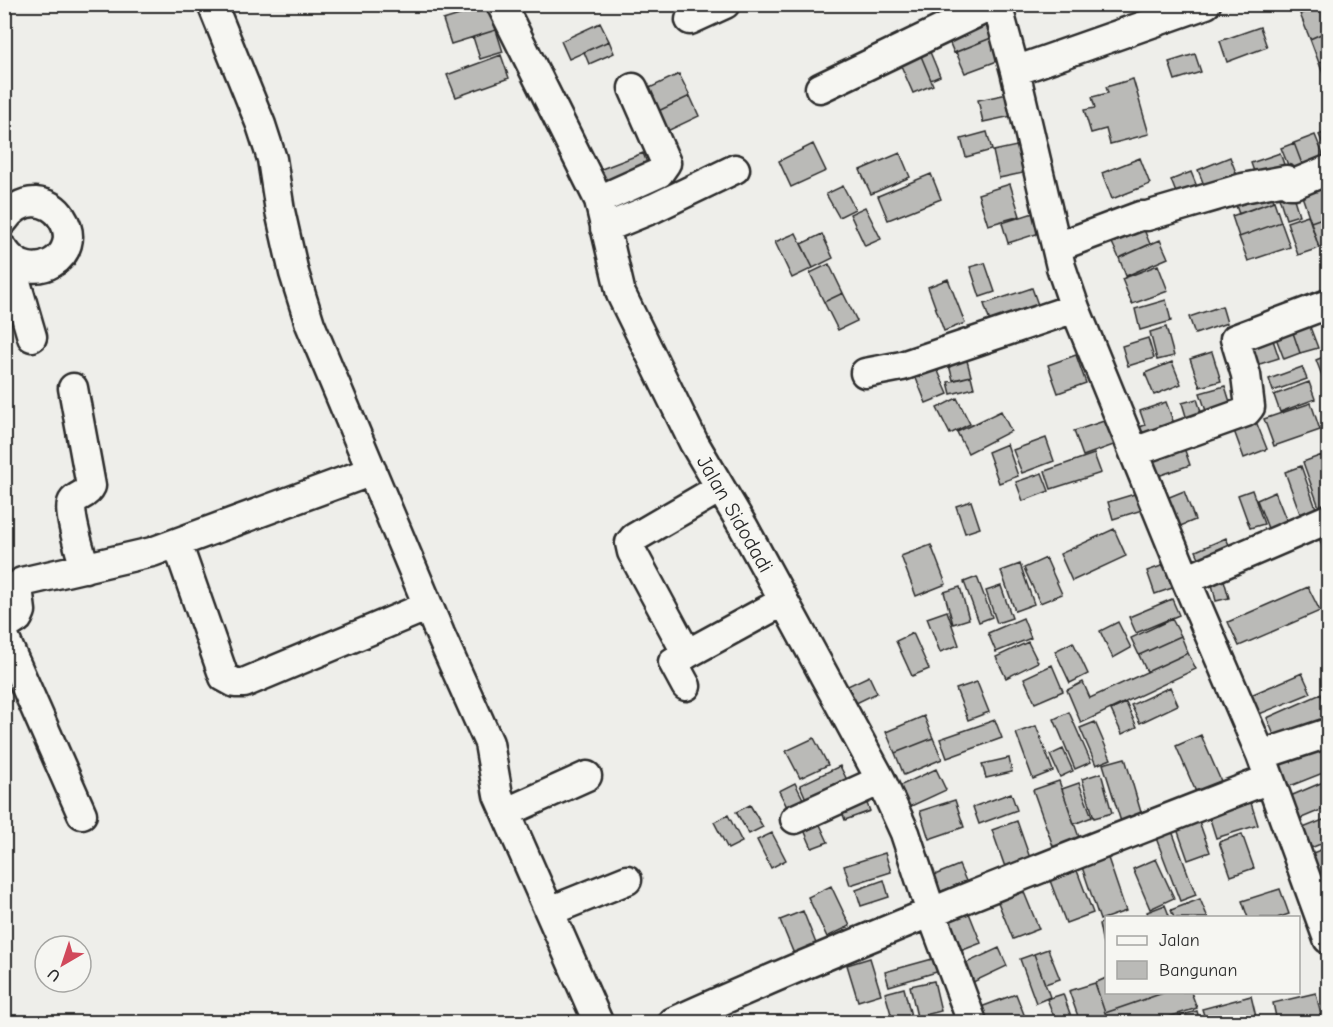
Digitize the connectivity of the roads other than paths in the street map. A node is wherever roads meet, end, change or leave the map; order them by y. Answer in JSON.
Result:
{"nodes":[{"id":1,"x":212,"y":4,"type":"edge"},
{"id":2,"x":501,"y":4,"type":"edge"},
{"id":3,"x":725,"y":4,"type":"edge"},
{"id":4,"x":996,"y":4,"type":"edge"},
{"id":5,"x":1206,"y":4,"type":"edge"},
{"id":6,"x":690,"y":20,"type":"dead end"},
{"id":7,"x":1015,"y":71,"type":"junction"},
{"id":8,"x":633,"y":88,"type":"dead end"},
{"id":9,"x":820,"y":88,"type":"dead end"},
{"id":10,"x":735,"y":169,"type":"dead end"},
{"id":11,"x":1329,"y":171,"type":"edge"},
{"id":12,"x":598,"y":200,"type":"junction"},
{"id":13,"x":4,"y":220,"type":"edge"},
{"id":14,"x":605,"y":228,"type":"junction"},
{"id":15,"x":1057,"y":247,"type":"junction"},
{"id":16,"x":7,"y":254,"type":"edge"},
{"id":17,"x":1329,"y":304,"type":"edge"},
{"id":18,"x":1075,"y":308,"type":"junction"},
{"id":19,"x":32,"y":337,"type":"dead end"},
{"id":20,"x":865,"y":373,"type":"dead end"},
{"id":21,"x":74,"y":388,"type":"dead end"},
{"id":22,"x":1134,"y":452,"type":"junction"},
{"id":23,"x":372,"y":471,"type":"junction"},
{"id":24,"x":720,"y":488,"type":"junction"},
{"id":25,"x":1329,"y":519,"type":"edge"},
{"id":26,"x":177,"y":543,"type":"junction"},
{"id":27,"x":85,"y":568,"type":"junction"},
{"id":28,"x":1186,"y":580,"type":"junction"},
{"id":29,"x":784,"y":601,"type":"junction"},
{"id":30,"x":428,"y":606,"type":"junction"},
{"id":31,"x":4,"y":627,"type":"edge"},
{"id":32,"x":4,"y":637,"type":"edge"},
{"id":33,"x":687,"y":654,"type":"junction"},
{"id":34,"x":686,"y":686,"type":"dead end"},
{"id":35,"x":1329,"y":733,"type":"edge"},
{"id":36,"x":1265,"y":767,"type":"junction"},
{"id":37,"x":587,"y":776,"type":"dead end"},
{"id":38,"x":881,"y":780,"type":"junction"},
{"id":39,"x":507,"y":812,"type":"junction"},
{"id":40,"x":82,"y":814,"type":"dead end"},
{"id":41,"x":795,"y":819,"type":"dead end"},
{"id":42,"x":627,"y":880,"type":"dead end"},
{"id":43,"x":550,"y":911,"type":"junction"},
{"id":44,"x":931,"y":912,"type":"junction"},
{"id":45,"x":1329,"y":939,"type":"edge"},
{"id":46,"x":598,"y":1023,"type":"edge"},
{"id":47,"x":673,"y":1023,"type":"edge"},
{"id":48,"x":972,"y":1023,"type":"edge"}],
"edges":[{"from":1,"to":23,"type":"street"},
{"from":2,"to":12,"type":"street","name":"Jalan Sidodadi"},
{"from":3,"to":6,"type":"street"},
{"from":4,"to":7,"type":"street"},
{"from":4,"to":9,"type":"street"},
{"from":5,"to":7,"type":"street"},
{"from":7,"to":15,"type":"street"},
{"from":8,"to":12,"type":"street"},
{"from":10,"to":14,"type":"street"},
{"from":11,"to":15,"type":"street"},
{"from":12,"to":14,"type":"street","name":"Jalan Sidodadi"},
{"from":13,"to":16,"type":"street"},
{"from":14,"to":24,"type":"street","name":"Jalan Sidodadi"},
{"from":15,"to":18,"type":"street"},
{"from":16,"to":19,"type":"street"},
{"from":17,"to":22,"type":"street"},
{"from":18,"to":20,"type":"street"},
{"from":18,"to":22,"type":"street"},
{"from":21,"to":27,"type":"street"},
{"from":22,"to":28,"type":"street"},
{"from":23,"to":26,"type":"street"},
{"from":23,"to":30,"type":"street"},
{"from":24,"to":29,"type":"street","name":"Jalan Sidodadi"},
{"from":24,"to":33,"type":"street"},
{"from":25,"to":28,"type":"street"},
{"from":26,"to":27,"type":"street"},
{"from":26,"to":30,"type":"street"},
{"from":27,"to":31,"type":"street"},
{"from":28,"to":36,"type":"street"},
{"from":29,"to":33,"type":"street"},
{"from":29,"to":38,"type":"street","name":"Jalan Sidodadi"},
{"from":30,"to":39,"type":"street"},
{"from":32,"to":40,"type":"street"},
{"from":33,"to":34,"type":"street"},
{"from":35,"to":36,"type":"street"},
{"from":36,"to":44,"type":"street"},
{"from":36,"to":45,"type":"street"},
{"from":37,"to":39,"type":"street"},
{"from":38,"to":41,"type":"street"},
{"from":38,"to":44,"type":"street","name":"Jalan Sidodadi"},
{"from":39,"to":43,"type":"street"},
{"from":42,"to":43,"type":"street"},
{"from":43,"to":46,"type":"street"},
{"from":44,"to":47,"type":"street"},
{"from":44,"to":48,"type":"street","name":"Jalan Sidodadi"}]}
